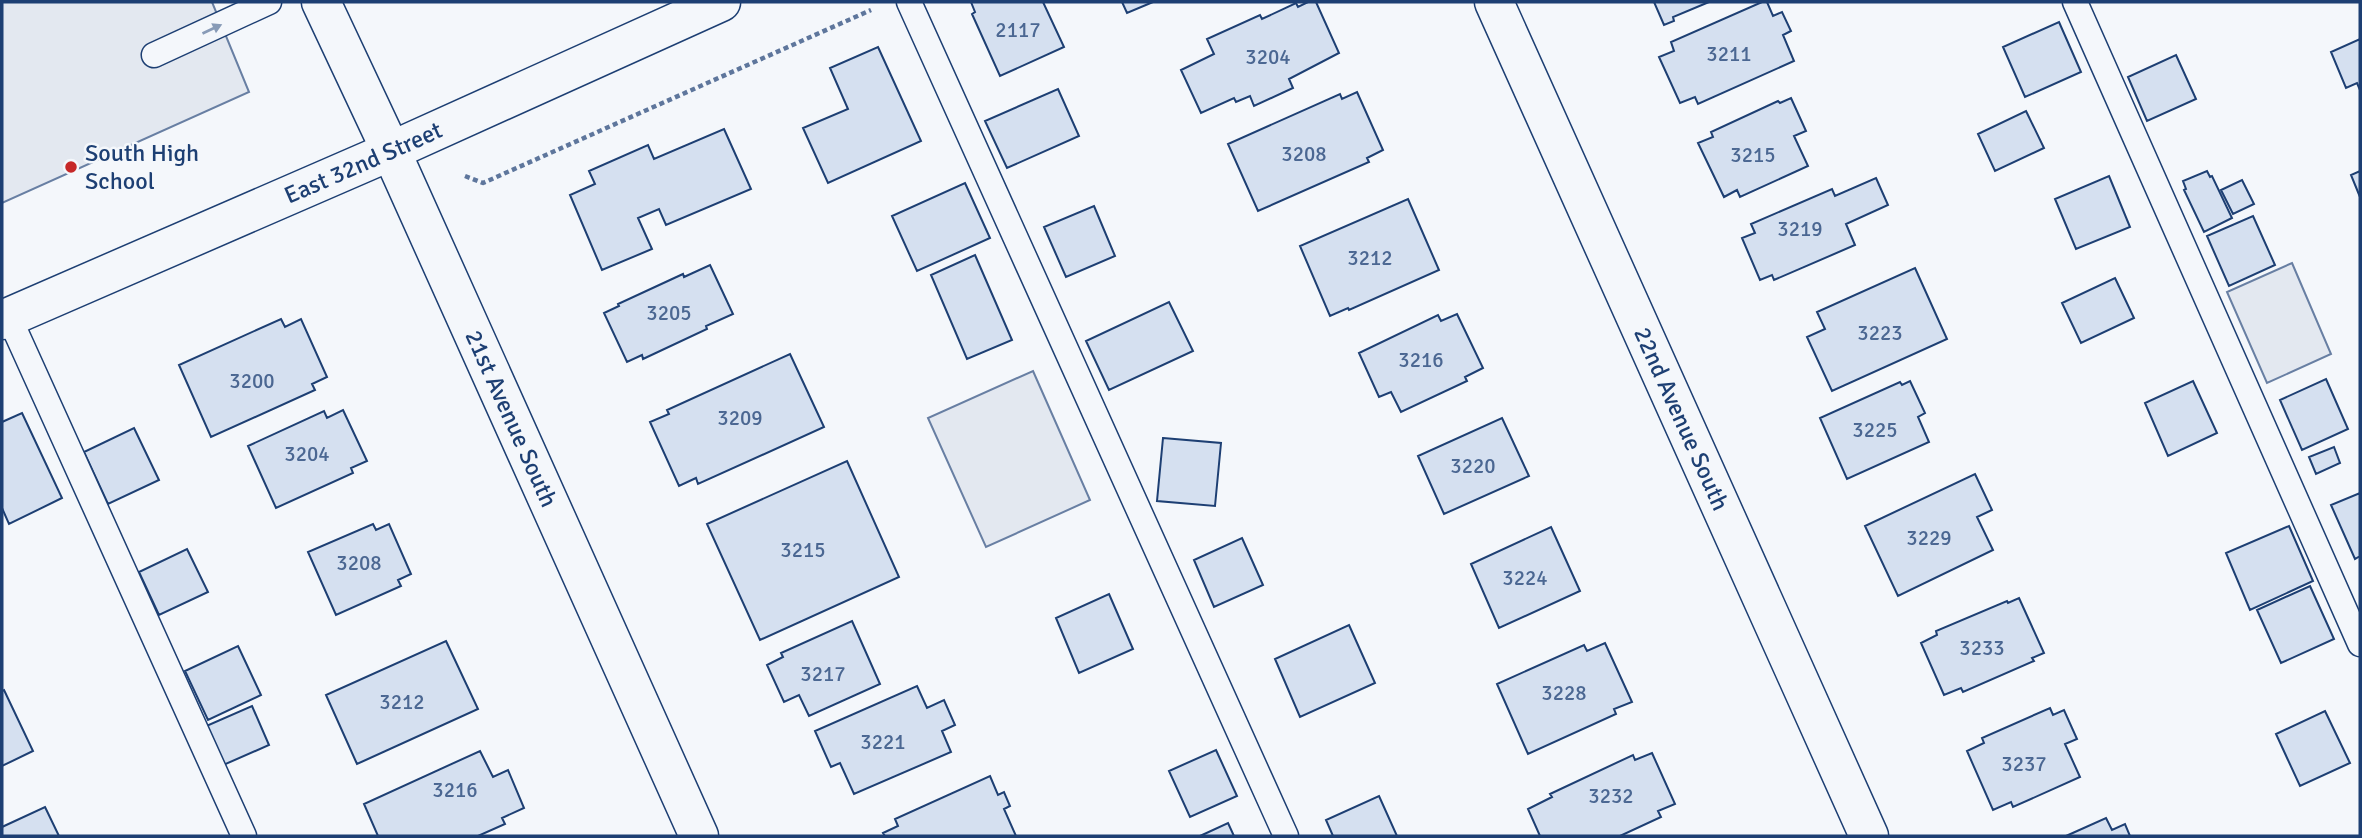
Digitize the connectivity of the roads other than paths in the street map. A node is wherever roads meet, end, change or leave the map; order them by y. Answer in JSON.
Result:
{"nodes":[{"id":1,"x":269,"y":2,"type":"edge"},
{"id":2,"x":321,"y":2,"type":"edge"},
{"id":3,"x":722,"y":2,"type":"edge"},
{"id":4,"x":909,"y":2,"type":"edge"},
{"id":5,"x":1494,"y":2,"type":"edge"},
{"id":6,"x":2075,"y":2,"type":"edge"},
{"id":7,"x":154,"y":55,"type":"dead end"},
{"id":8,"x":391,"y":151,"type":"junction"},
{"id":9,"x":6,"y":318,"type":"edge"},
{"id":10,"x":2360,"y":644,"type":"edge"},
{"id":11,"x":244,"y":836,"type":"edge"},
{"id":12,"x":699,"y":836,"type":"edge"},
{"id":13,"x":1286,"y":836,"type":"edge"},
{"id":14,"x":1870,"y":836,"type":"edge"}],
"edges":[{"from":7,"to":1,"type":"lane","one_way":true},
{"from":2,"to":8,"type":"street","name":"21st Avenue South"},
{"from":3,"to":8,"type":"street","name":"East 32nd Street"},
{"from":4,"to":13,"type":"lane"},
{"from":5,"to":14,"type":"street","name":"22nd Avenue South"},
{"from":6,"to":10,"type":"lane"},
{"from":8,"to":9,"type":"street","name":"East 32nd Street"},
{"from":8,"to":12,"type":"street","name":"21st Avenue South"},
{"from":9,"to":11,"type":"lane"}]}
